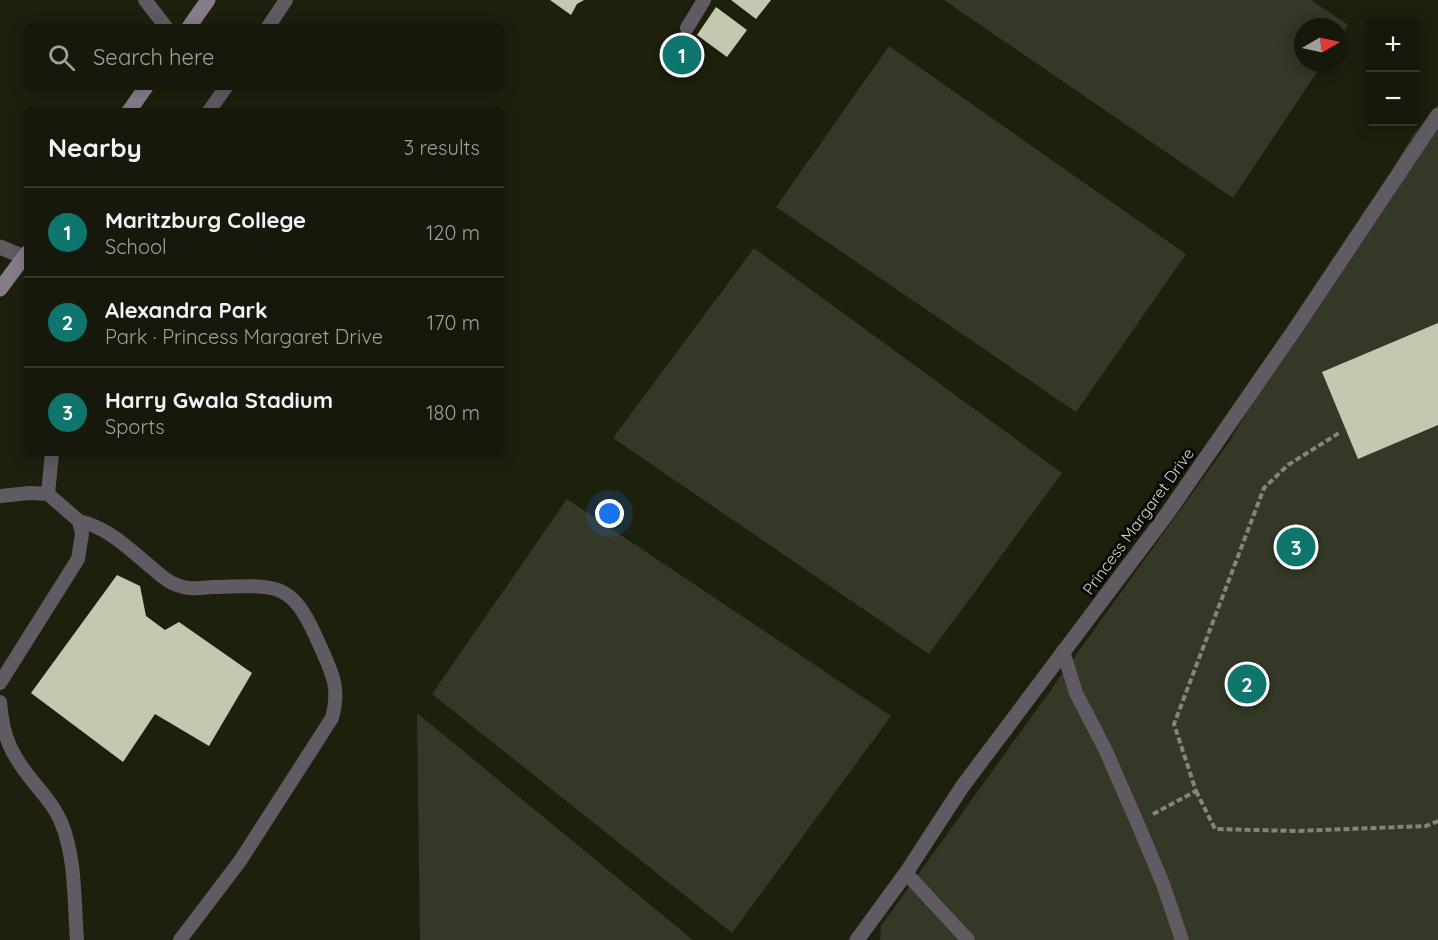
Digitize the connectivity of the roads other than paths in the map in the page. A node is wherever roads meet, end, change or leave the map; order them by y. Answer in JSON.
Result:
{"nodes":[{"id":1,"x":145,"y":0,"type":"edge"},
{"id":2,"x":208,"y":0,"type":"edge"},
{"id":3,"x":286,"y":0,"type":"edge"},
{"id":4,"x":704,"y":0,"type":"edge"},
{"id":5,"x":164,"y":24,"type":"edge"},
{"id":6,"x":191,"y":24,"type":"edge"},
{"id":7,"x":270,"y":24,"type":"edge"},
{"id":8,"x":687,"y":28,"type":"dead end"},
{"id":9,"x":144,"y":90,"type":"edge"},
{"id":10,"x":224,"y":90,"type":"edge"},
{"id":11,"x":131,"y":108,"type":"edge"},
{"id":12,"x":211,"y":108,"type":"edge"},
{"id":13,"x":1438,"y":115,"type":"edge"},
{"id":14,"x":0,"y":247,"type":"edge"},
{"id":15,"x":24,"y":254,"type":"edge"},
{"id":16,"x":24,"y":258,"type":"edge"},
{"id":17,"x":0,"y":289,"type":"edge"},
{"id":18,"x":52,"y":456,"type":"edge"},
{"id":19,"x":48,"y":494,"type":"junction"},
{"id":20,"x":0,"y":496,"type":"edge"},
{"id":21,"x":79,"y":521,"type":"junction"},
{"id":22,"x":1063,"y":651,"type":"junction"},
{"id":23,"x":0,"y":683,"type":"edge"},
{"id":24,"x":0,"y":702,"type":"edge"},
{"id":25,"x":906,"y":873,"type":"junction"},
{"id":26,"x":77,"y":940,"type":"edge"},
{"id":27,"x":180,"y":940,"type":"edge"},
{"id":28,"x":857,"y":940,"type":"edge"},
{"id":29,"x":968,"y":940,"type":"edge"},
{"id":30,"x":1182,"y":940,"type":"edge"}],
"edges":[{"from":1,"to":5,"type":"lane"},
{"from":2,"to":6,"type":"street"},
{"from":3,"to":7,"type":"lane"},
{"from":4,"to":8,"type":"lane"},
{"from":9,"to":11,"type":"street"},
{"from":10,"to":12,"type":"lane"},
{"from":13,"to":22,"type":"street","name":"Princess Margaret Drive"},
{"from":14,"to":15,"type":"street"},
{"from":16,"to":17,"type":"street"},
{"from":18,"to":19,"type":"lane"},
{"from":19,"to":20,"type":"lane"},
{"from":19,"to":21,"type":"lane"},
{"from":21,"to":23,"type":"lane"},
{"from":21,"to":27,"type":"lane"},
{"from":22,"to":25,"type":"street","name":"Princess Margaret Drive"},
{"from":22,"to":30,"type":"lane"},
{"from":24,"to":26,"type":"lane"},
{"from":25,"to":28,"type":"street","name":"Princess Margaret Drive"},
{"from":25,"to":29,"type":"lane"}]}
